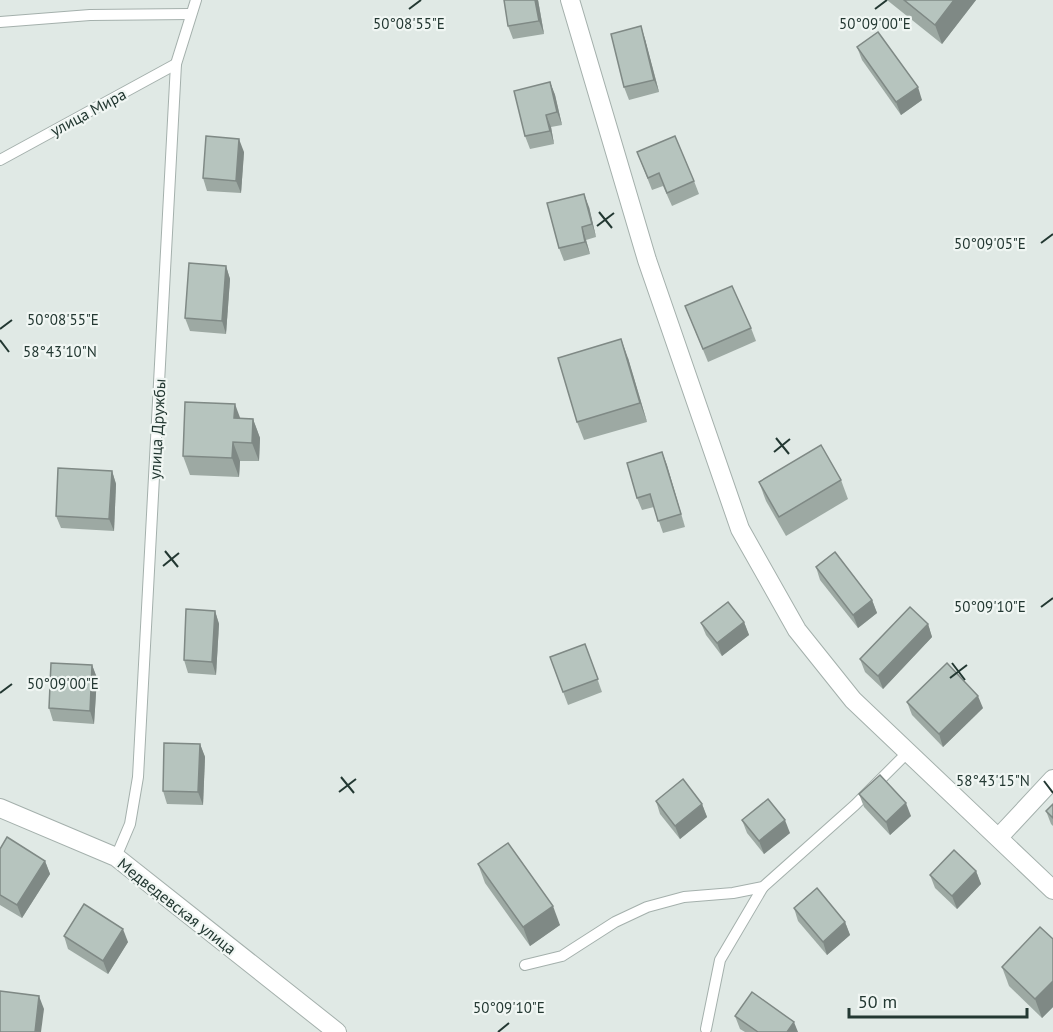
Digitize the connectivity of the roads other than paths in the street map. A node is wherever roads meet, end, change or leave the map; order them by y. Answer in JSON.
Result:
{"nodes":[{"id":1,"x":196,"y":0,"type":"edge"},
{"id":2,"x":570,"y":0,"type":"edge"},
{"id":3,"x":190,"y":14,"type":"junction"},
{"id":4,"x":0,"y":22,"type":"edge"},
{"id":5,"x":176,"y":64,"type":"junction"},
{"id":6,"x":0,"y":160,"type":"edge"},
{"id":7,"x":908,"y":752,"type":"junction"},
{"id":8,"x":1053,"y":779,"type":"edge"},
{"id":9,"x":0,"y":808,"type":"edge"},
{"id":10,"x":999,"y":837,"type":"junction"},
{"id":11,"x":116,"y":857,"type":"junction"},
{"id":12,"x":763,"y":887,"type":"junction"},
{"id":13,"x":1053,"y":890,"type":"edge"},
{"id":14,"x":525,"y":965,"type":"dead end"},
{"id":15,"x":706,"y":1029,"type":"dead end"},
{"id":16,"x":337,"y":1032,"type":"edge"}],
"edges":[{"from":1,"to":3,"type":"lane","name":"улица Дружбы"},
{"from":2,"to":7,"type":"street"},
{"from":3,"to":4,"type":"lane"},
{"from":3,"to":5,"type":"lane","name":"улица Дружбы"},
{"from":5,"to":6,"type":"lane","name":"улица Мира"},
{"from":5,"to":11,"type":"lane","name":"улица Дружбы"},
{"from":7,"to":10,"type":"street"},
{"from":7,"to":12,"type":"lane"},
{"from":8,"to":10,"type":"street"},
{"from":9,"to":11,"type":"street","name":"Медведевская улица"},
{"from":10,"to":13,"type":"street"},
{"from":11,"to":16,"type":"street","name":"Медведевская улица"},
{"from":12,"to":14,"type":"lane"},
{"from":12,"to":15,"type":"lane"}]}
